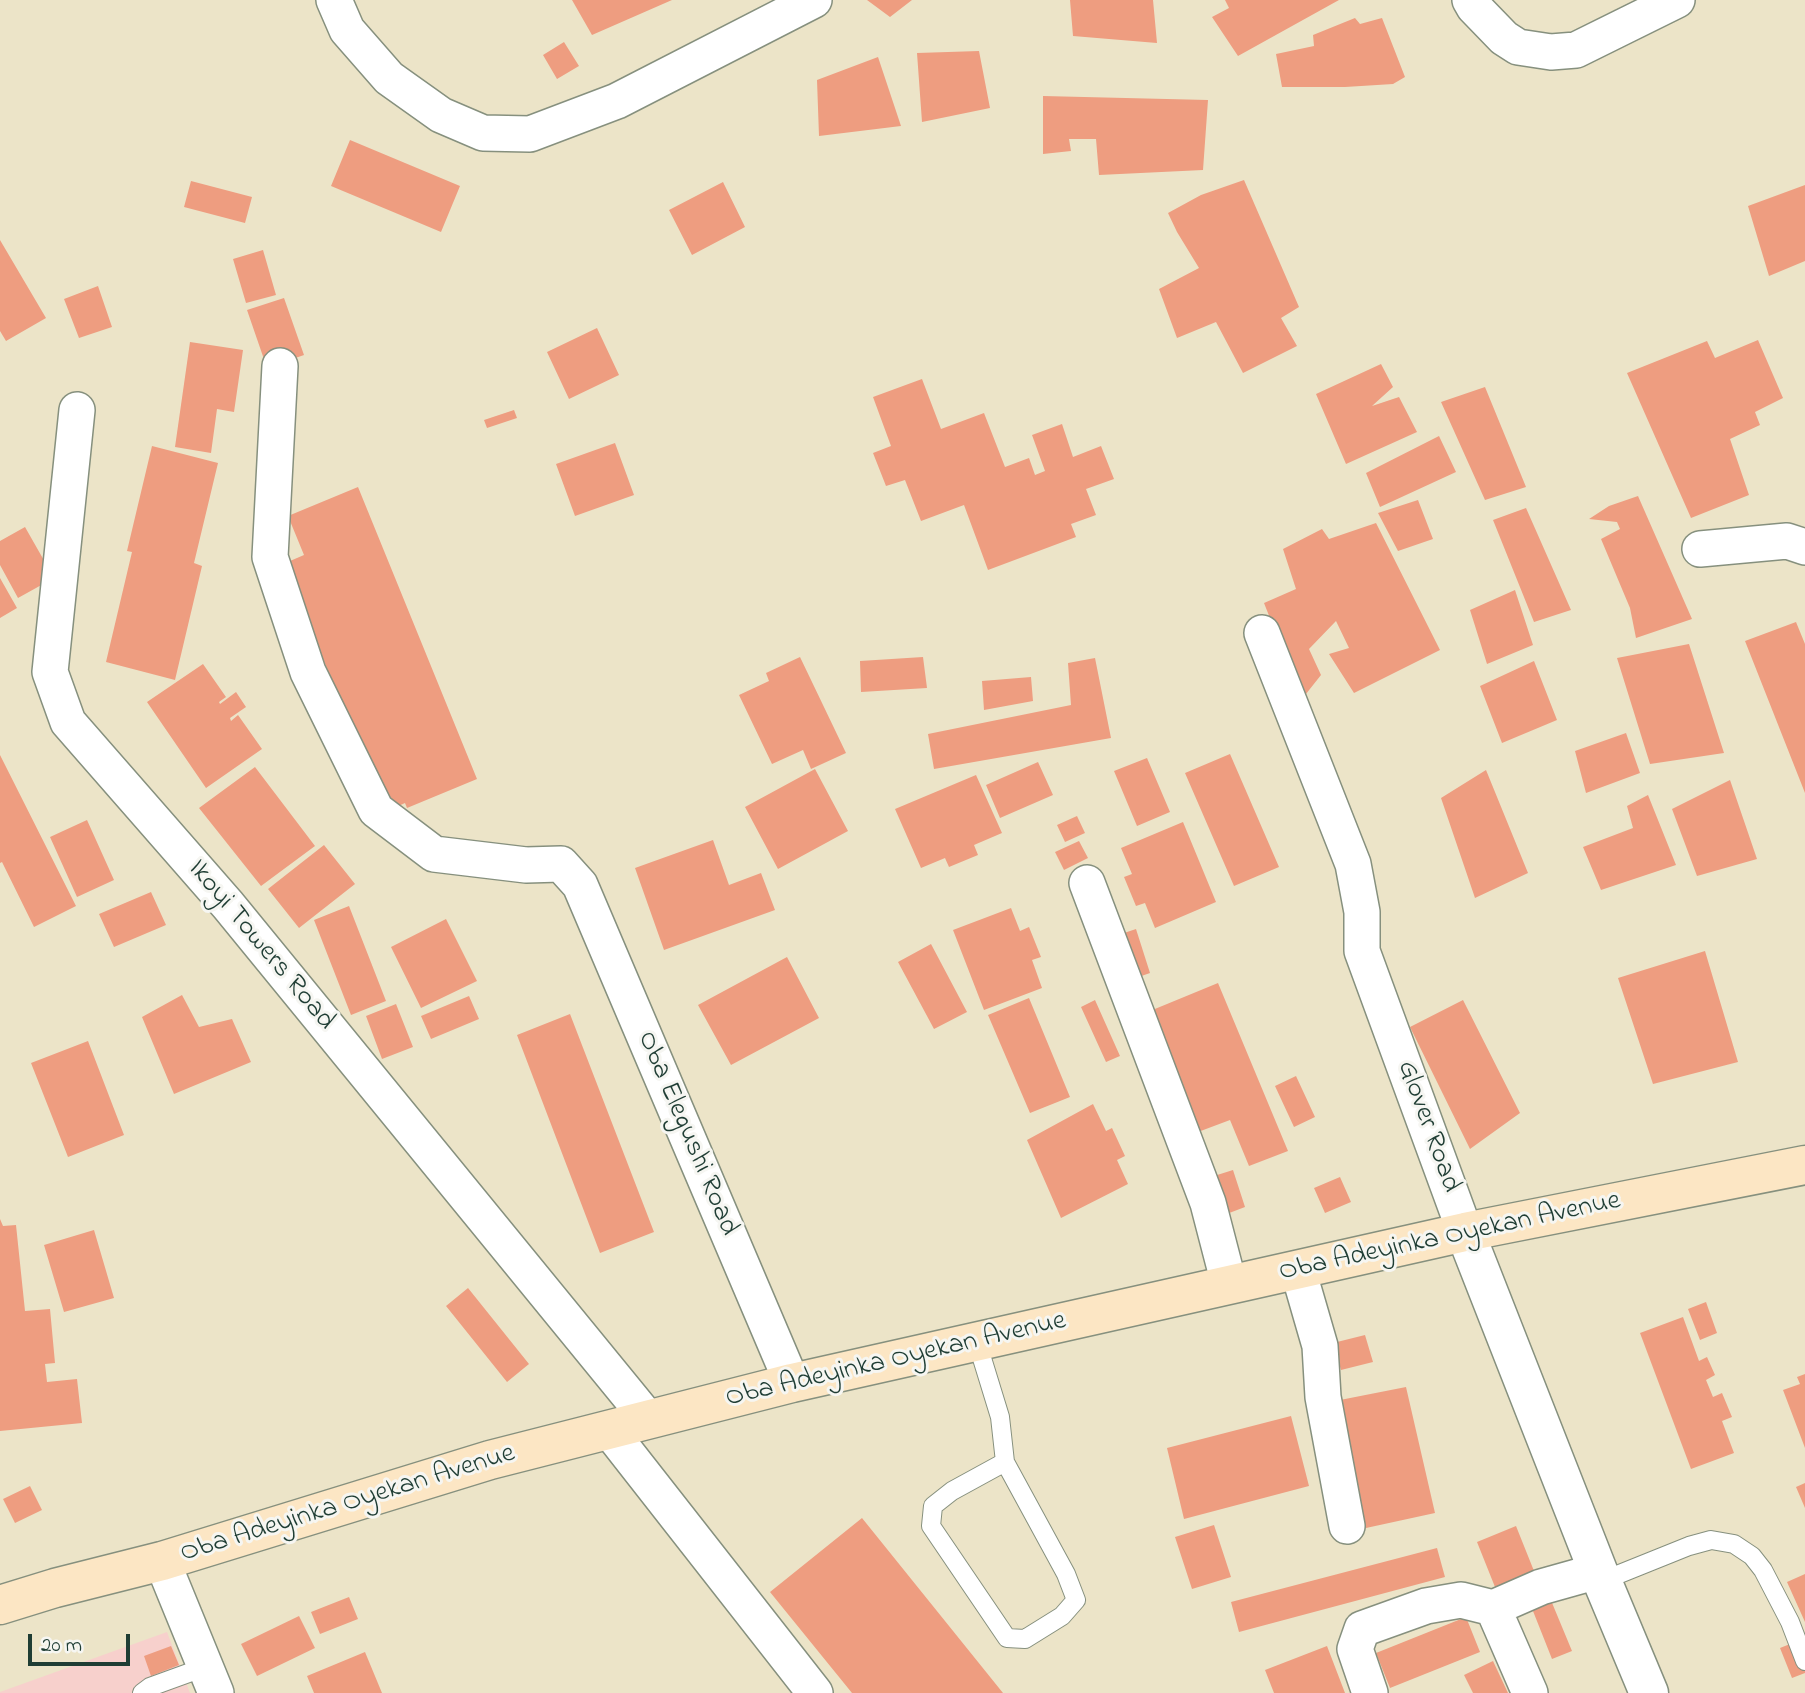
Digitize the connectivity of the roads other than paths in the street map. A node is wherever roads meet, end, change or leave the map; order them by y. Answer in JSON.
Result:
{"nodes":[{"id":1,"x":334,"y":0,"type":"edge"},
{"id":2,"x":814,"y":0,"type":"edge"},
{"id":3,"x":1470,"y":0,"type":"edge"},
{"id":4,"x":1677,"y":0,"type":"edge"},
{"id":5,"x":280,"y":366,"type":"dead end"},
{"id":6,"x":77,"y":410,"type":"dead end"},
{"id":7,"x":1805,"y":547,"type":"edge"},
{"id":8,"x":1700,"y":549,"type":"dead end"},
{"id":9,"x":1262,"y":633,"type":"dead end"},
{"id":10,"x":1087,"y":883,"type":"dead end"},
{"id":11,"x":1805,"y":1165,"type":"edge"},
{"id":12,"x":1465,"y":1232,"type":"junction"},
{"id":13,"x":1298,"y":1270,"type":"junction"},
{"id":14,"x":1229,"y":1284,"type":"junction"},
{"id":15,"x":976,"y":1342,"type":"junction"},
{"id":16,"x":792,"y":1383,"type":"junction"},
{"id":17,"x":649,"y":1420,"type":"junction"},
{"id":18,"x":609,"y":1430,"type":"junction"},
{"id":19,"x":1006,"y":1462,"type":"junction"},
{"id":20,"x":1348,"y":1526,"type":"dead end"},
{"id":21,"x":162,"y":1561,"type":"junction"},
{"id":22,"x":1600,"y":1576,"type":"junction"},
{"id":23,"x":0,"y":1605,"type":"edge"},
{"id":24,"x":1493,"y":1608,"type":"junction"},
{"id":25,"x":1805,"y":1661,"type":"edge"},
{"id":26,"x":211,"y":1680,"type":"edge"},
{"id":27,"x":142,"y":1693,"type":"edge"},
{"id":28,"x":815,"y":1693,"type":"edge"},
{"id":29,"x":1370,"y":1693,"type":"edge"},
{"id":30,"x":1530,"y":1693,"type":"edge"},
{"id":31,"x":1649,"y":1693,"type":"edge"}],
"edges":[{"from":1,"to":2,"type":"street"},
{"from":3,"to":4,"type":"street"},
{"from":5,"to":16,"type":"street","name":"Oba Elegushi Road"},
{"from":6,"to":17,"type":"street","name":"Ikoyi Towers Road"},
{"from":7,"to":8,"type":"street"},
{"from":9,"to":12,"type":"street","name":"Glover Road"},
{"from":10,"to":14,"type":"street"},
{"from":11,"to":12,"type":"main road","name":"Oba Adeyinka Oyekan Avenue"},
{"from":12,"to":13,"type":"main road","name":"Oba Adeyinka Oyekan Avenue"},
{"from":12,"to":22,"type":"street","name":"Glover Road"},
{"from":13,"to":14,"type":"main road","name":"Oba Adeyinka Oyekan Avenue"},
{"from":13,"to":20,"type":"street"},
{"from":14,"to":15,"type":"main road","name":"Oba Adeyinka Oyekan Avenue"},
{"from":15,"to":16,"type":"main road","name":"Oba Adeyinka Oyekan Avenue"},
{"from":15,"to":19,"type":"lane"},
{"from":16,"to":17,"type":"main road","name":"Oba Adeyinka Oyekan Avenue"},
{"from":17,"to":18,"type":"main road","name":"Oba Adeyinka Oyekan Avenue"},
{"from":18,"to":21,"type":"main road","name":"Oba Adeyinka Oyekan Avenue"},
{"from":18,"to":28,"type":"street"},
{"from":19,"to":19,"type":"lane"},
{"from":21,"to":23,"type":"main road","name":"Oba Adeyinka Oyekan Avenue"},
{"from":21,"to":26,"type":"street"},
{"from":22,"to":24,"type":"street"},
{"from":22,"to":25,"type":"lane"},
{"from":22,"to":31,"type":"street","name":"Glover Road"},
{"from":24,"to":29,"type":"street"},
{"from":24,"to":30,"type":"street"},
{"from":26,"to":27,"type":"lane"}]}
